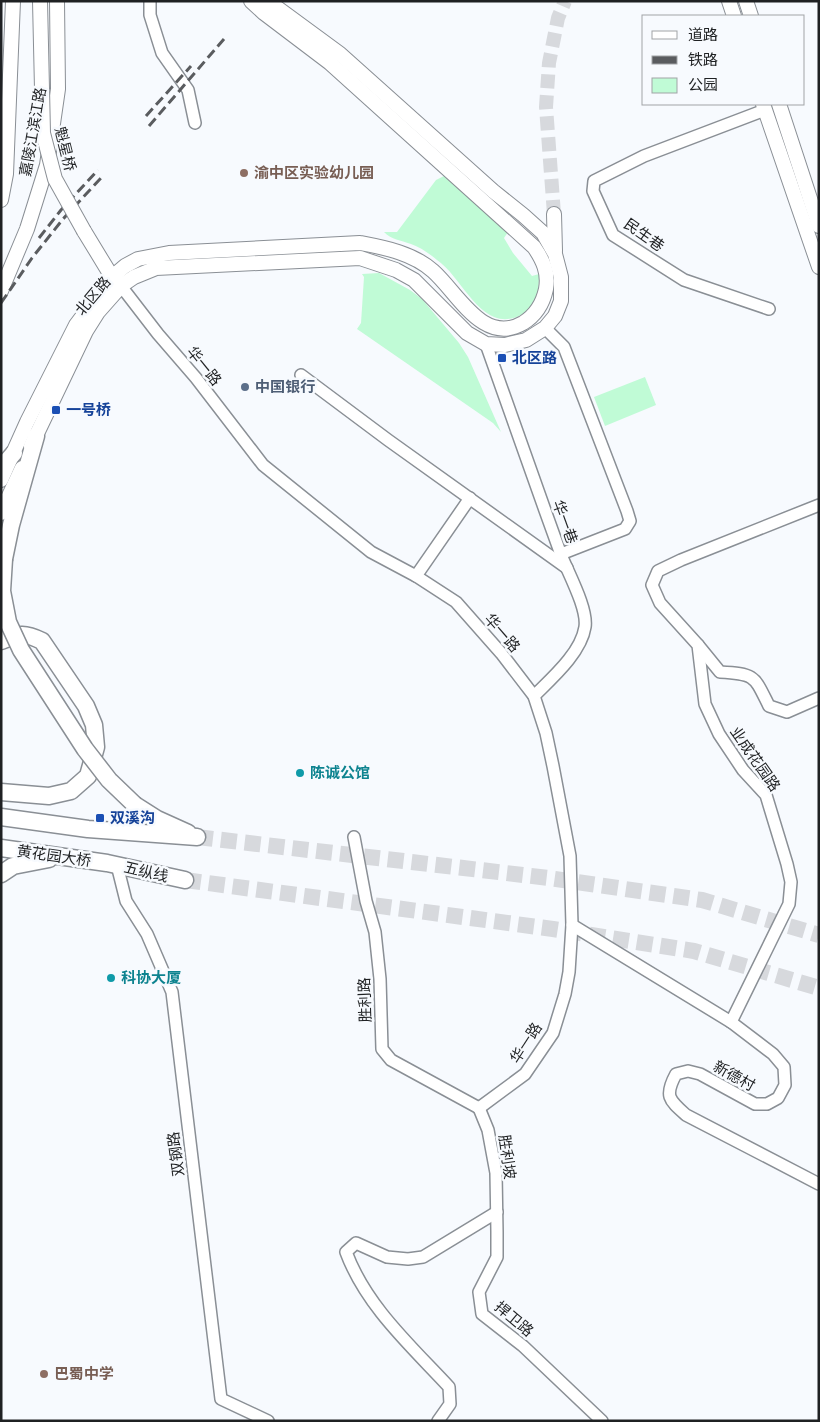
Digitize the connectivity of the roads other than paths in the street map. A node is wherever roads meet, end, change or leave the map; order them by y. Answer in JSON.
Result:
{"nodes":[{"id":1,"x":13,"y":1,"type":"edge"},
{"id":2,"x":40,"y":1,"type":"edge"},
{"id":3,"x":57,"y":1,"type":"edge"},
{"id":4,"x":150,"y":1,"type":"edge"},
{"id":5,"x":251,"y":1,"type":"edge"},
{"id":6,"x":268,"y":1,"type":"edge"},
{"id":7,"x":729,"y":1,"type":"edge"},
{"id":8,"x":746,"y":1,"type":"edge"},
{"id":9,"x":734,"y":15,"type":"edge"},
{"id":10,"x":751,"y":15,"type":"edge"},
{"id":11,"x":779,"y":105,"type":"edge"},
{"id":12,"x":764,"y":107,"type":"edge"},
{"id":13,"x":195,"y":123,"type":"dead end"},
{"id":14,"x":1,"y":200,"type":"edge"},
{"id":15,"x":554,"y":214,"type":"tunnel mouth"},
{"id":16,"x":819,"y":226,"type":"edge"},
{"id":17,"x":543,"y":233,"type":"junction"},
{"id":18,"x":534,"y":247,"type":"junction"},
{"id":19,"x":555,"y":254,"type":"junction"},
{"id":20,"x":819,"y":267,"type":"edge"},
{"id":21,"x":117,"y":282,"type":"junction"},
{"id":22,"x":1,"y":291,"type":"edge"},
{"id":23,"x":768,"y":309,"type":"dead end"},
{"id":24,"x":545,"y":328,"type":"junction"},
{"id":25,"x":486,"y":344,"type":"junction"},
{"id":26,"x":301,"y":375,"type":"dead end"},
{"id":27,"x":36,"y":436,"type":"junction"},
{"id":28,"x":14,"y":453,"type":"junction"},
{"id":29,"x":1,"y":468,"type":"edge"},
{"id":30,"x":1,"y":480,"type":"edge"},
{"id":31,"x":470,"y":498,"type":"junction"},
{"id":32,"x":819,"y":505,"type":"edge"},
{"id":33,"x":1,"y":513,"type":"edge"},
{"id":34,"x":561,"y":554,"type":"junction"},
{"id":35,"x":566,"y":568,"type":"junction"},
{"id":36,"x":416,"y":576,"type":"junction"},
{"id":37,"x":1,"y":630,"type":"edge"},
{"id":38,"x":1,"y":641,"type":"edge"},
{"id":39,"x":698,"y":645,"type":"junction"},
{"id":40,"x":21,"y":650,"type":"junction"},
{"id":41,"x":534,"y":696,"type":"junction"},
{"id":42,"x":819,"y":698,"type":"edge"},
{"id":43,"x":1,"y":792,"type":"edge"},
{"id":44,"x":1,"y":817,"type":"edge"},
{"id":45,"x":354,"y":837,"type":"dead end"},
{"id":46,"x":1,"y":848,"type":"edge"},
{"id":47,"x":77,"y":859,"type":"junction"},
{"id":48,"x":112,"y":864,"type":"junction"},
{"id":49,"x":5,"y":866,"type":"edge"},
{"id":50,"x":185,"y":880,"type":"tunnel mouth"},
{"id":51,"x":572,"y":925,"type":"junction"},
{"id":52,"x":731,"y":1022,"type":"junction"},
{"id":53,"x":479,"y":1108,"type":"junction"},
{"id":54,"x":819,"y":1184,"type":"edge"},
{"id":55,"x":497,"y":1212,"type":"junction"},
{"id":56,"x":268,"y":1421,"type":"edge"},
{"id":57,"x":438,"y":1421,"type":"edge"},
{"id":58,"x":602,"y":1421,"type":"edge"}],
"edges":[{"from":1,"to":14,"type":"main road","name":"嘉陵江滨江路"},
{"from":2,"to":21,"type":"main road","name":"魁星桥","bridge":true},
{"from":3,"to":22,"type":"main road","name":"嘉陵江滨江路"},
{"from":4,"to":13,"type":"street"},
{"from":5,"to":18,"type":"main road","name":"北区路"},
{"from":6,"to":17,"type":"main road"},
{"from":7,"to":9,"type":"main road"},
{"from":8,"to":10,"type":"main road"},
{"from":11,"to":16,"type":"main road"},
{"from":12,"to":20,"type":"main road"},
{"from":12,"to":23,"type":"street","name":"民生巷"},
{"from":15,"to":19,"type":"main road"},
{"from":17,"to":18,"type":"main road"},
{"from":17,"to":19,"type":"main road"},
{"from":18,"to":21,"type":"main road","name":"北区路"},
{"from":19,"to":24,"type":"main road"},
{"from":21,"to":25,"type":"main road","name":"北区路"},
{"from":21,"to":27,"type":"main road","name":"北区路"},
{"from":21,"to":28,"type":"main road","name":"北区路"},
{"from":21,"to":36,"type":"street","name":"华一路"},
{"from":24,"to":25,"type":"main road"},
{"from":24,"to":34,"type":"street"},
{"from":25,"to":34,"type":"street","name":"华一巷"},
{"from":26,"to":31,"type":"street"},
{"from":27,"to":33,"type":"main road","name":"北区路"},
{"from":27,"to":40,"type":"highway","bridge":true},
{"from":28,"to":29,"type":"highway"},
{"from":28,"to":30,"type":"main road","name":"北区路"},
{"from":31,"to":35,"type":"street"},
{"from":31,"to":36,"type":"street"},
{"from":32,"to":39,"type":"street"},
{"from":34,"to":35,"type":"street","name":"华一巷"},
{"from":35,"to":41,"type":"street","name":"华一巷"},
{"from":36,"to":41,"type":"street","name":"华一路"},
{"from":37,"to":40,"type":"highway"},
{"from":38,"to":43,"type":"highway"},
{"from":39,"to":42,"type":"street"},
{"from":39,"to":52,"type":"street","name":"业成花园路"},
{"from":40,"to":44,"type":"highway","name":"黄花园大桥","bridge":true},
{"from":41,"to":51,"type":"street","name":"华一路"},
{"from":45,"to":53,"type":"street","name":"胜利路"},
{"from":46,"to":47,"type":"highway","name":"黄花园大桥"},
{"from":47,"to":48,"type":"highway","name":"黄花园大桥"},
{"from":47,"to":49,"type":"highway"},
{"from":48,"to":50,"type":"highway","name":"五纵线"},
{"from":48,"to":56,"type":"street","name":"双钢路"},
{"from":51,"to":52,"type":"street","name":"新德村"},
{"from":51,"to":53,"type":"street","name":"华一路"},
{"from":52,"to":54,"type":"street","name":"新德村"},
{"from":53,"to":55,"type":"street","name":"胜利坡"},
{"from":55,"to":57,"type":"street"},
{"from":55,"to":58,"type":"street","name":"捍卫路"}]}
